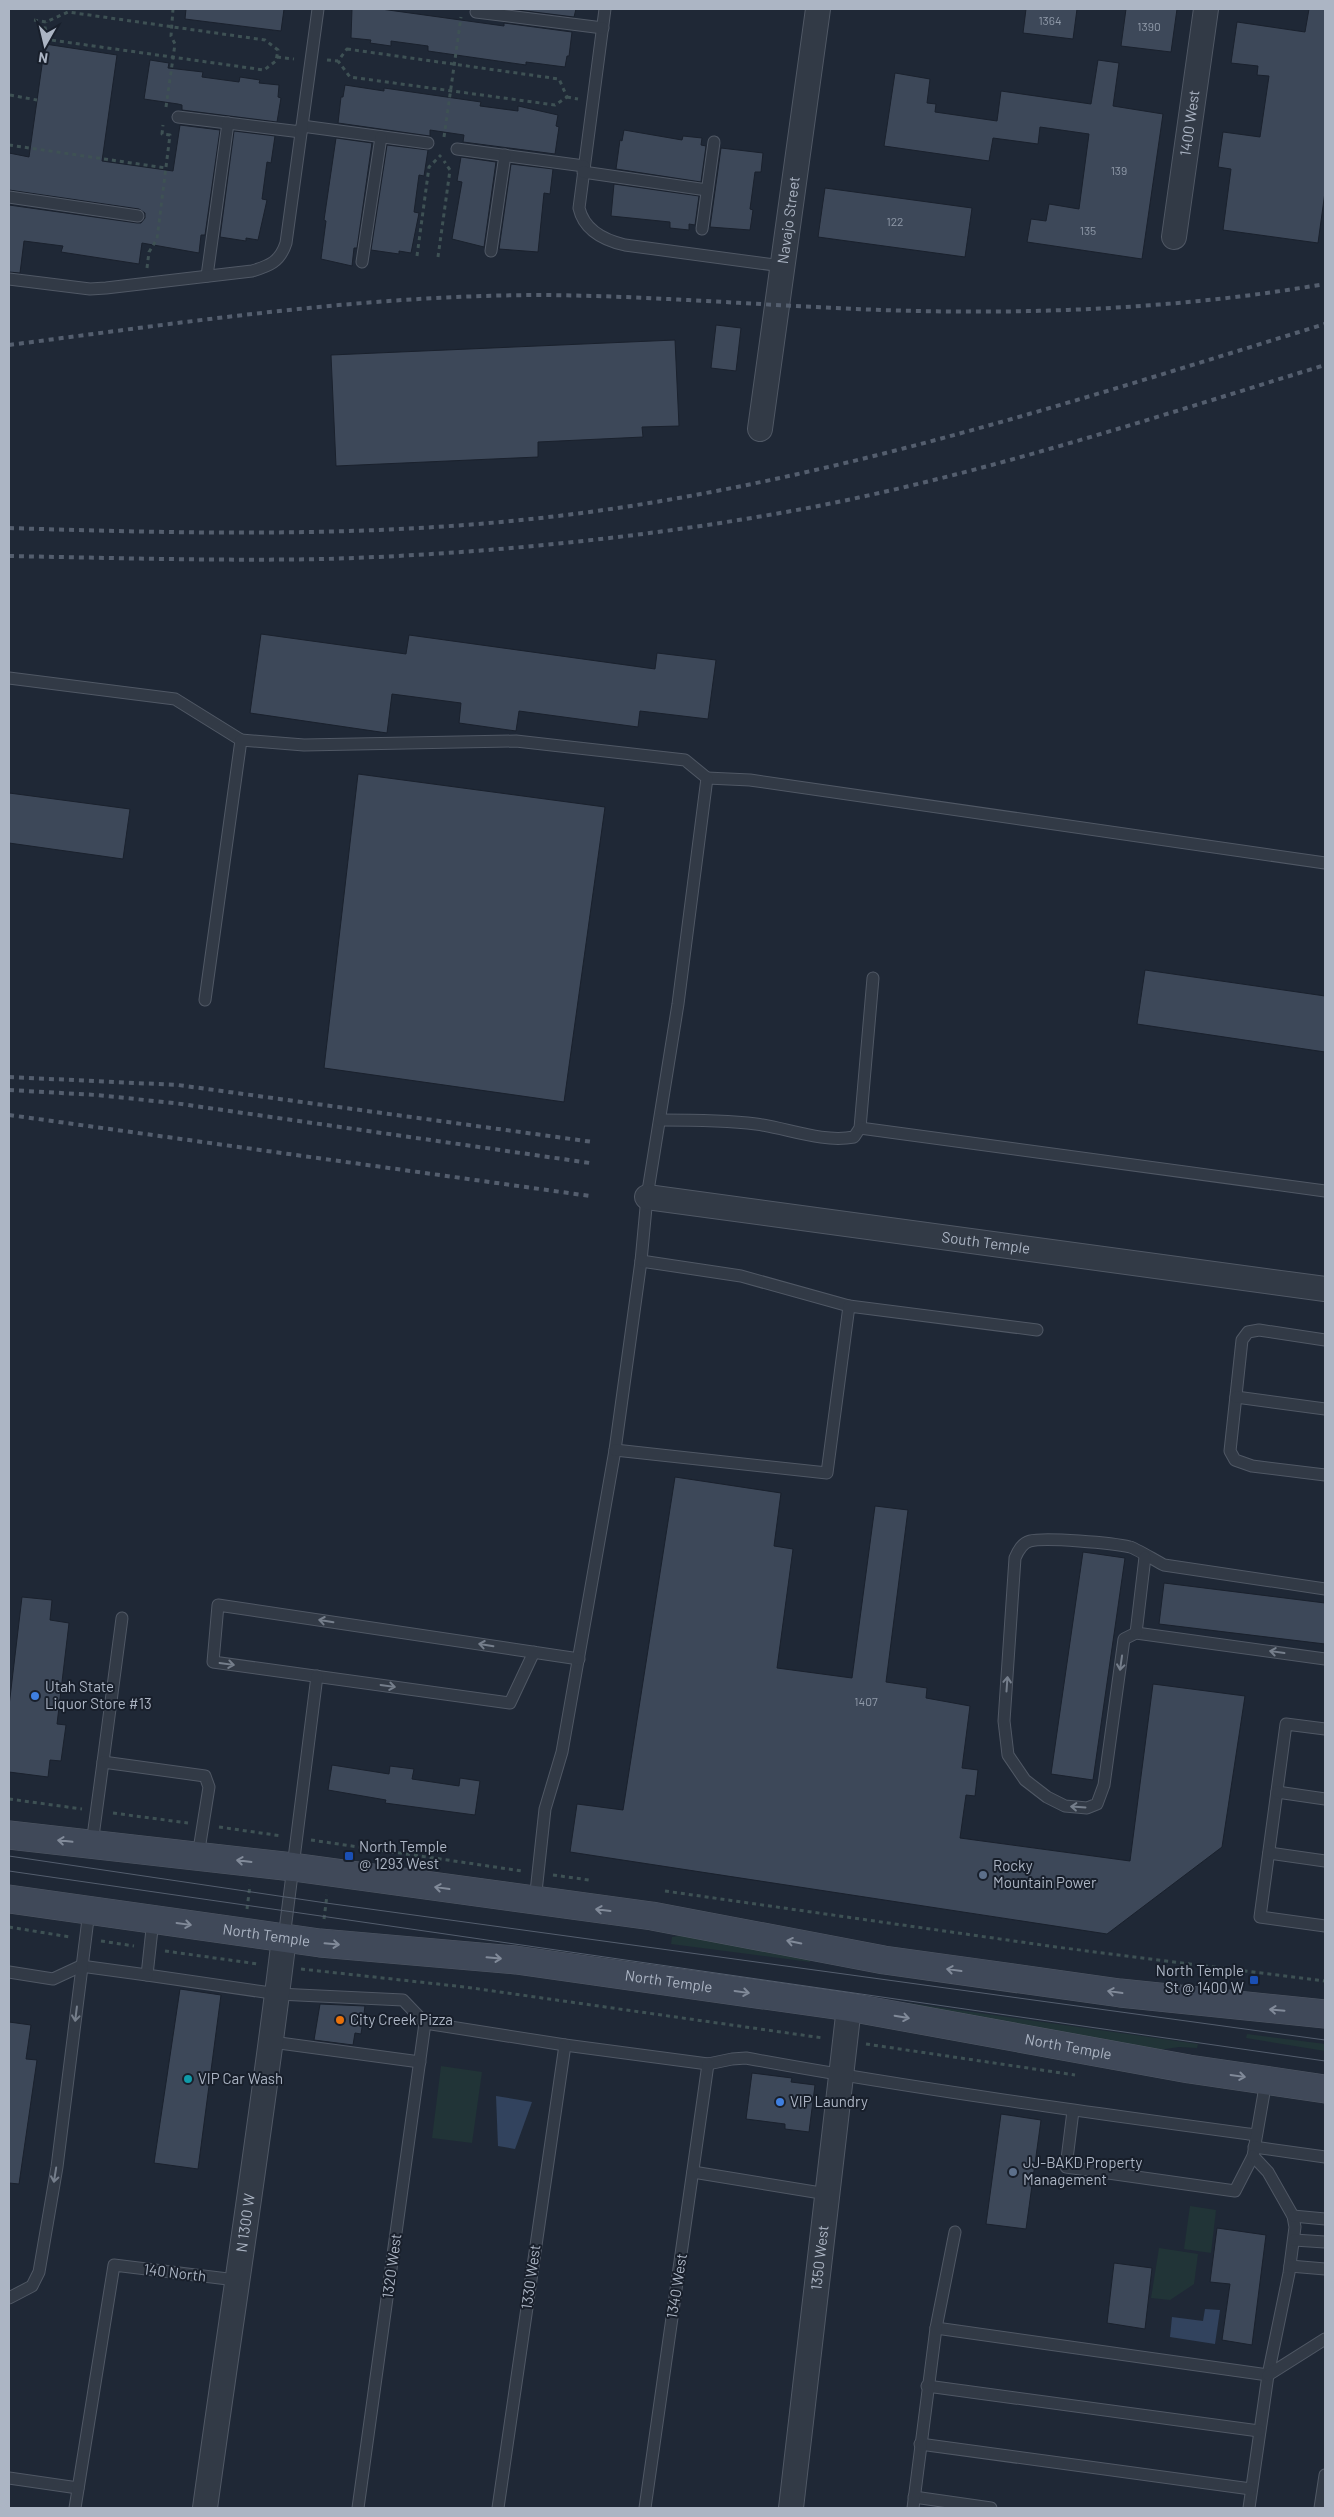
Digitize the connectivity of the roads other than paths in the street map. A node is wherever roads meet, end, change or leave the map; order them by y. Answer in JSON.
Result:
{"nodes":[{"id":1,"x":318,"y":9,"type":"edge"},
{"id":2,"x":606,"y":9,"type":"edge"},
{"id":3,"x":818,"y":9,"type":"edge"},
{"id":4,"x":1206,"y":9,"type":"edge"},
{"id":5,"x":476,"y":12,"type":"dead end"},
{"id":6,"x":525,"y":13,"type":"edge"},
{"id":7,"x":603,"y":28,"type":"junction"},
{"id":8,"x":178,"y":117,"type":"dead end"},
{"id":9,"x":228,"y":123,"type":"junction"},
{"id":10,"x":301,"y":129,"type":"junction"},
{"id":11,"x":381,"y":137,"type":"junction"},
{"id":12,"x":714,"y":142,"type":"dead end"},
{"id":13,"x":428,"y":143,"type":"dead end"},
{"id":14,"x":457,"y":149,"type":"dead end"},
{"id":15,"x":505,"y":155,"type":"junction"},
{"id":16,"x":583,"y":169,"type":"junction"},
{"id":17,"x":707,"y":190,"type":"junction"},
{"id":18,"x":9,"y":197,"type":"edge"},
{"id":19,"x":138,"y":216,"type":"dead end"},
{"id":20,"x":702,"y":229,"type":"dead end"},
{"id":21,"x":1174,"y":237,"type":"dead end"},
{"id":22,"x":491,"y":250,"type":"dead end"},
{"id":23,"x":362,"y":262,"type":"dead end"},
{"id":24,"x":782,"y":266,"type":"junction"},
{"id":25,"x":207,"y":276,"type":"junction"},
{"id":26,"x":9,"y":279,"type":"edge"},
{"id":27,"x":760,"y":429,"type":"dead end"},
{"id":28,"x":9,"y":678,"type":"edge"},
{"id":29,"x":241,"y":740,"type":"junction"},
{"id":30,"x":707,"y":778,"type":"junction"},
{"id":31,"x":1325,"y":864,"type":"edge"},
{"id":32,"x":873,"y":978,"type":"dead end"},
{"id":33,"x":204,"y":1000,"type":"dead end"},
{"id":34,"x":660,"y":1120,"type":"junction"},
{"id":35,"x":860,"y":1128,"type":"junction"},
{"id":36,"x":1325,"y":1191,"type":"edge"},
{"id":37,"x":647,"y":1197,"type":"junction"},
{"id":38,"x":641,"y":1261,"type":"junction"},
{"id":39,"x":1325,"y":1289,"type":"edge"},
{"id":40,"x":849,"y":1306,"type":"junction"},
{"id":41,"x":1037,"y":1330,"type":"dead end"},
{"id":42,"x":1325,"y":1340,"type":"edge"},
{"id":43,"x":1236,"y":1397,"type":"junction"},
{"id":44,"x":1325,"y":1409,"type":"edge"},
{"id":45,"x":615,"y":1450,"type":"junction"},
{"id":46,"x":1325,"y":1475,"type":"edge"},
{"id":47,"x":1145,"y":1557,"type":"junction"},
{"id":48,"x":1325,"y":1589,"type":"edge"},
{"id":49,"x":122,"y":1618,"type":"dead end"},
{"id":50,"x":1136,"y":1633,"type":"junction"},
{"id":51,"x":534,"y":1652,"type":"junction"},
{"id":52,"x":579,"y":1659,"type":"junction"},
{"id":53,"x":1325,"y":1659,"type":"edge"},
{"id":54,"x":317,"y":1676,"type":"junction"},
{"id":55,"x":1325,"y":1729,"type":"edge"},
{"id":56,"x":103,"y":1762,"type":"junction"},
{"id":57,"x":1277,"y":1792,"type":"junction"},
{"id":58,"x":1325,"y":1799,"type":"edge"},
{"id":59,"x":9,"y":1835,"type":"edge"},
{"id":60,"x":92,"y":1844,"type":"junction"},
{"id":61,"x":1269,"y":1853,"type":"junction"},
{"id":62,"x":198,"y":1856,"type":"junction"},
{"id":63,"x":1325,"y":1860,"type":"edge"},
{"id":64,"x":293,"y":1867,"type":"junction"},
{"id":65,"x":9,"y":1899,"type":"edge"},
{"id":66,"x":535,"y":1901,"type":"junction"},
{"id":67,"x":89,"y":1911,"type":"junction"},
{"id":68,"x":153,"y":1920,"type":"junction"},
{"id":69,"x":1325,"y":1926,"type":"edge"},
{"id":70,"x":284,"y":1938,"type":"junction"},
{"id":71,"x":82,"y":1966,"type":"junction"},
{"id":72,"x":9,"y":1972,"type":"edge"},
{"id":73,"x":147,"y":1975,"type":"junction"},
{"id":74,"x":278,"y":1994,"type":"junction"},
{"id":75,"x":850,"y":2007,"type":"junction"},
{"id":76,"x":1325,"y":2014,"type":"edge"},
{"id":77,"x":424,"y":2023,"type":"junction"},
{"id":78,"x":272,"y":2042,"type":"junction"},
{"id":79,"x":565,"y":2045,"type":"junction"},
{"id":80,"x":420,"y":2062,"type":"junction"},
{"id":81,"x":708,"y":2064,"type":"junction"},
{"id":82,"x":841,"y":2076,"type":"junction"},
{"id":83,"x":1266,"y":2081,"type":"junction"},
{"id":84,"x":1325,"y":2089,"type":"edge"},
{"id":85,"x":1073,"y":2111,"type":"junction"},
{"id":86,"x":1254,"y":2146,"type":"junction"},
{"id":87,"x":1325,"y":2157,"type":"edge"},
{"id":88,"x":693,"y":2172,"type":"junction"},
{"id":89,"x":827,"y":2194,"type":"junction"},
{"id":90,"x":1293,"y":2216,"type":"junction"},
{"id":91,"x":1325,"y":2219,"type":"edge"},
{"id":92,"x":955,"y":2232,"type":"dead end"},
{"id":93,"x":1294,"y":2240,"type":"junction"},
{"id":94,"x":1325,"y":2242,"type":"edge"},
{"id":95,"x":1290,"y":2266,"type":"junction"},
{"id":96,"x":1325,"y":2269,"type":"edge"},
{"id":97,"x":236,"y":2280,"type":"junction"},
{"id":98,"x":9,"y":2298,"type":"edge"},
{"id":99,"x":936,"y":2328,"type":"junction"},
{"id":100,"x":1325,"y":2339,"type":"edge"},
{"id":101,"x":1268,"y":2375,"type":"junction"},
{"id":102,"x":927,"y":2386,"type":"junction"},
{"id":103,"x":1259,"y":2432,"type":"junction"},
{"id":104,"x":920,"y":2444,"type":"junction"},
{"id":105,"x":1325,"y":2475,"type":"edge"},
{"id":106,"x":9,"y":2478,"type":"edge"},
{"id":107,"x":78,"y":2488,"type":"junction"},
{"id":108,"x":1252,"y":2489,"type":"junction"},
{"id":109,"x":914,"y":2503,"type":"edge"},
{"id":110,"x":75,"y":2508,"type":"edge"},
{"id":111,"x":205,"y":2508,"type":"edge"},
{"id":112,"x":358,"y":2508,"type":"edge"},
{"id":113,"x":498,"y":2508,"type":"edge"},
{"id":114,"x":645,"y":2508,"type":"edge"},
{"id":115,"x":791,"y":2508,"type":"edge"},
{"id":116,"x":991,"y":2508,"type":"edge"},
{"id":117,"x":1249,"y":2508,"type":"edge"},
{"id":118,"x":1320,"y":2508,"type":"edge"}],
"edges":[{"from":1,"to":10,"type":"lane"},
{"from":2,"to":7,"type":"lane"},
{"from":3,"to":24,"type":"street","name":"Navajo Street"},
{"from":4,"to":21,"type":"street","name":"1400 West"},
{"from":5,"to":6,"type":"lane"},
{"from":6,"to":7,"type":"lane"},
{"from":7,"to":16,"type":"lane"},
{"from":8,"to":9,"type":"lane"},
{"from":9,"to":10,"type":"lane"},
{"from":9,"to":25,"type":"lane"},
{"from":10,"to":11,"type":"lane"},
{"from":10,"to":25,"type":"lane"},
{"from":11,"to":13,"type":"lane"},
{"from":11,"to":23,"type":"lane"},
{"from":12,"to":17,"type":"lane"},
{"from":14,"to":15,"type":"lane"},
{"from":15,"to":16,"type":"lane"},
{"from":15,"to":22,"type":"lane"},
{"from":16,"to":17,"type":"lane"},
{"from":16,"to":24,"type":"lane"},
{"from":17,"to":20,"type":"lane"},
{"from":18,"to":19,"type":"lane"},
{"from":24,"to":27,"type":"street","name":"Navajo Street"},
{"from":25,"to":26,"type":"lane"},
{"from":28,"to":29,"type":"lane"},
{"from":29,"to":30,"type":"lane"},
{"from":29,"to":33,"type":"lane"},
{"from":30,"to":31,"type":"lane"},
{"from":30,"to":34,"type":"lane"},
{"from":32,"to":35,"type":"lane"},
{"from":34,"to":35,"type":"lane"},
{"from":34,"to":37,"type":"lane"},
{"from":35,"to":36,"type":"lane"},
{"from":37,"to":38,"type":"lane"},
{"from":37,"to":39,"type":"street","name":"South Temple"},
{"from":38,"to":40,"type":"lane"},
{"from":38,"to":45,"type":"lane"},
{"from":40,"to":41,"type":"lane"},
{"from":40,"to":45,"type":"lane"},
{"from":42,"to":43,"type":"lane"},
{"from":43,"to":44,"type":"lane"},
{"from":43,"to":46,"type":"lane"},
{"from":45,"to":52,"type":"lane"},
{"from":47,"to":48,"type":"lane"},
{"from":47,"to":50,"type":"lane"},
{"from":50,"to":47,"type":"lane","one_way":true},
{"from":49,"to":56,"type":"lane"},
{"from":53,"to":50,"type":"lane","one_way":true},
{"from":51,"to":52,"type":"lane"},
{"from":54,"to":51,"type":"lane","one_way":true},
{"from":51,"to":54,"type":"lane","one_way":true},
{"from":52,"to":66,"type":"lane"},
{"from":54,"to":64,"type":"lane"},
{"from":55,"to":57,"type":"lane"},
{"from":56,"to":60,"type":"lane"},
{"from":56,"to":62,"type":"lane"},
{"from":57,"to":58,"type":"lane"},
{"from":57,"to":61,"type":"lane"},
{"from":60,"to":59,"type":"main road","one_way":true},
{"from":60,"to":62,"type":"main road"},
{"from":61,"to":63,"type":"lane"},
{"from":61,"to":69,"type":"lane"},
{"from":64,"to":62,"type":"main road","one_way":true},
{"from":66,"to":64,"type":"main road","one_way":true},
{"from":64,"to":70,"type":"lane"},
{"from":65,"to":67,"type":"main road","name":"North Temple"},
{"from":76,"to":66,"type":"main road","one_way":true},
{"from":67,"to":68,"type":"main road","name":"North Temple"},
{"from":67,"to":71,"type":"lane"},
{"from":68,"to":70,"type":"main road","name":"North Temple","one_way":true},
{"from":68,"to":73,"type":"lane"},
{"from":70,"to":74,"type":"street","name":"N 1300 W"},
{"from":70,"to":75,"type":"main road","name":"North Temple","one_way":true},
{"from":71,"to":72,"type":"lane"},
{"from":71,"to":73,"type":"lane"},
{"from":71,"to":98,"type":"lane","one_way":true},
{"from":73,"to":74,"type":"lane"},
{"from":74,"to":77,"type":"lane"},
{"from":74,"to":78,"type":"street","name":"N 1300 W"},
{"from":75,"to":82,"type":"street","name":"1350 West"},
{"from":75,"to":83,"type":"main road","name":"North Temple","one_way":true},
{"from":77,"to":79,"type":"lane"},
{"from":77,"to":80,"type":"lane","name":"1320 West"},
{"from":78,"to":80,"type":"lane"},
{"from":78,"to":97,"type":"street","name":"N 1300 W"},
{"from":79,"to":81,"type":"lane"},
{"from":79,"to":113,"type":"lane","name":"1330 West"},
{"from":80,"to":112,"type":"lane","name":"1320 West"},
{"from":81,"to":82,"type":"lane"},
{"from":81,"to":88,"type":"lane","name":"1340 West"},
{"from":82,"to":85,"type":"lane"},
{"from":82,"to":89,"type":"street","name":"1350 West"},
{"from":83,"to":84,"type":"main road","name":"North Temple"},
{"from":83,"to":86,"type":"lane"},
{"from":85,"to":86,"type":"lane"},
{"from":85,"to":86,"type":"lane"},
{"from":86,"to":87,"type":"lane"},
{"from":86,"to":90,"type":"lane"},
{"from":88,"to":89,"type":"lane"},
{"from":88,"to":114,"type":"lane","name":"1340 West"},
{"from":89,"to":115,"type":"street","name":"1350 West"},
{"from":90,"to":91,"type":"lane"},
{"from":90,"to":93,"type":"lane"},
{"from":92,"to":99,"type":"lane"},
{"from":93,"to":94,"type":"lane"},
{"from":93,"to":95,"type":"lane"},
{"from":95,"to":96,"type":"lane"},
{"from":95,"to":101,"type":"lane"},
{"from":97,"to":107,"type":"lane","name":"140 North"},
{"from":97,"to":111,"type":"street","name":"N 1300 W"},
{"from":99,"to":101,"type":"lane"},
{"from":99,"to":102,"type":"lane"},
{"from":100,"to":101,"type":"lane"},
{"from":101,"to":103,"type":"lane"},
{"from":102,"to":103,"type":"lane"},
{"from":102,"to":104,"type":"lane"},
{"from":103,"to":108,"type":"lane"},
{"from":104,"to":108,"type":"lane"},
{"from":104,"to":109,"type":"lane"},
{"from":105,"to":118,"type":"lane"},
{"from":106,"to":107,"type":"lane"},
{"from":107,"to":110,"type":"lane"},
{"from":108,"to":117,"type":"lane"},
{"from":109,"to":116,"type":"lane"}]}
